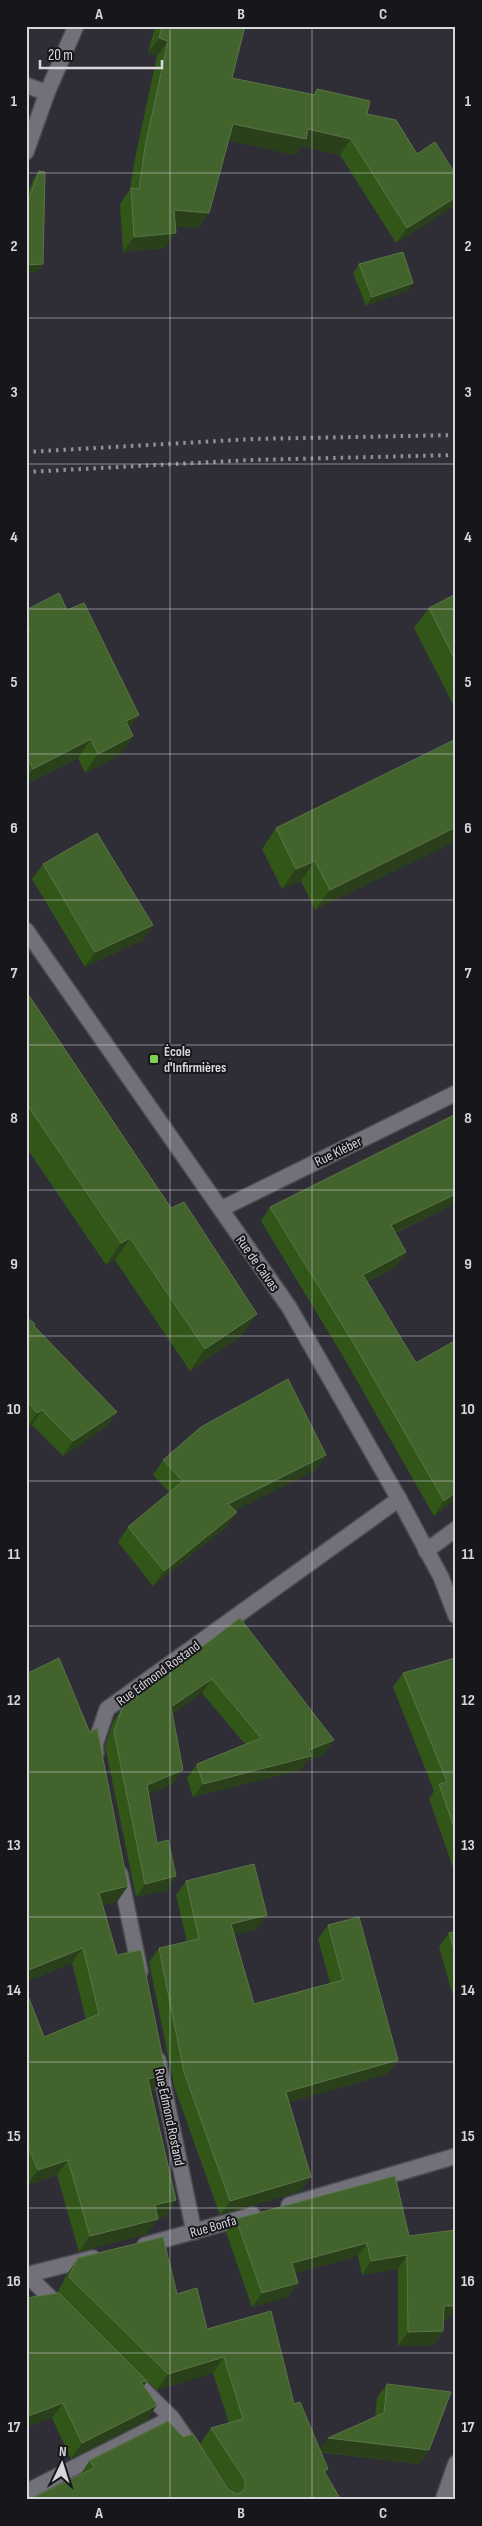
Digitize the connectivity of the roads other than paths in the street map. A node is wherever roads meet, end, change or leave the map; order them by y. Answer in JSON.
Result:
{"nodes":[{"id":1,"x":76,"y":26,"type":"edge"},
{"id":2,"x":26,"y":85,"type":"edge"},
{"id":3,"x":47,"y":93,"type":"junction"},
{"id":4,"x":26,"y":152,"type":"edge"},
{"id":5,"x":26,"y":930,"type":"edge"},
{"id":6,"x":456,"y":1093,"type":"edge"},
{"id":7,"x":221,"y":1208,"type":"junction"},
{"id":8,"x":399,"y":1499,"type":"junction"},
{"id":9,"x":456,"y":1528,"type":"edge"},
{"id":10,"x":426,"y":1551,"type":"junction"},
{"id":11,"x":456,"y":1616,"type":"edge"},
{"id":12,"x":98,"y":1764,"type":"edge"},
{"id":13,"x":117,"y":1860,"type":"edge"},
{"id":14,"x":142,"y":1984,"type":"edge"},
{"id":15,"x":154,"y":2041,"type":"edge"},
{"id":16,"x":456,"y":2156,"type":"edge"},
{"id":17,"x":194,"y":2232,"type":"junction"},
{"id":18,"x":129,"y":2249,"type":"edge"},
{"id":19,"x":110,"y":2254,"type":"edge"},
{"id":20,"x":27,"y":2275,"type":"edge"},
{"id":21,"x":76,"y":2323,"type":"edge"},
{"id":22,"x":131,"y":2377,"type":"edge"},
{"id":23,"x":172,"y":2418,"type":"junction"},
{"id":24,"x":456,"y":2463,"type":"edge"},
{"id":25,"x":204,"y":2467,"type":"edge"},
{"id":26,"x":26,"y":2492,"type":"edge"},
{"id":27,"x":443,"y":2500,"type":"edge"}],
"edges":[{"from":1,"to":3,"type":"street"},
{"from":2,"to":3,"type":"street"},
{"from":3,"to":4,"type":"street"},
{"from":5,"to":7,"type":"street","name":"Rue de Calvas"},
{"from":6,"to":7,"type":"street","name":"Rue Kléber"},
{"from":7,"to":8,"type":"street","name":"Rue de Calvas"},
{"from":8,"to":10,"type":"street","name":"Rue de Calvas"},
{"from":8,"to":12,"type":"street","name":"Rue Edmond Rostand"},
{"from":9,"to":10,"type":"street"},
{"from":10,"to":11,"type":"street","name":"Rue de Calvas"},
{"from":13,"to":14,"type":"street"},
{"from":15,"to":17,"type":"street","name":"Rue Edmond Rostand"},
{"from":16,"to":17,"type":"street","name":"Rue Bonfa"},
{"from":17,"to":18,"type":"street","name":"Rue Bonfa"},
{"from":19,"to":20,"type":"street"},
{"from":20,"to":21,"type":"street"},
{"from":22,"to":23,"type":"street"},
{"from":23,"to":25,"type":"street"},
{"from":23,"to":26,"type":"street"},
{"from":24,"to":27,"type":"street"}]}
